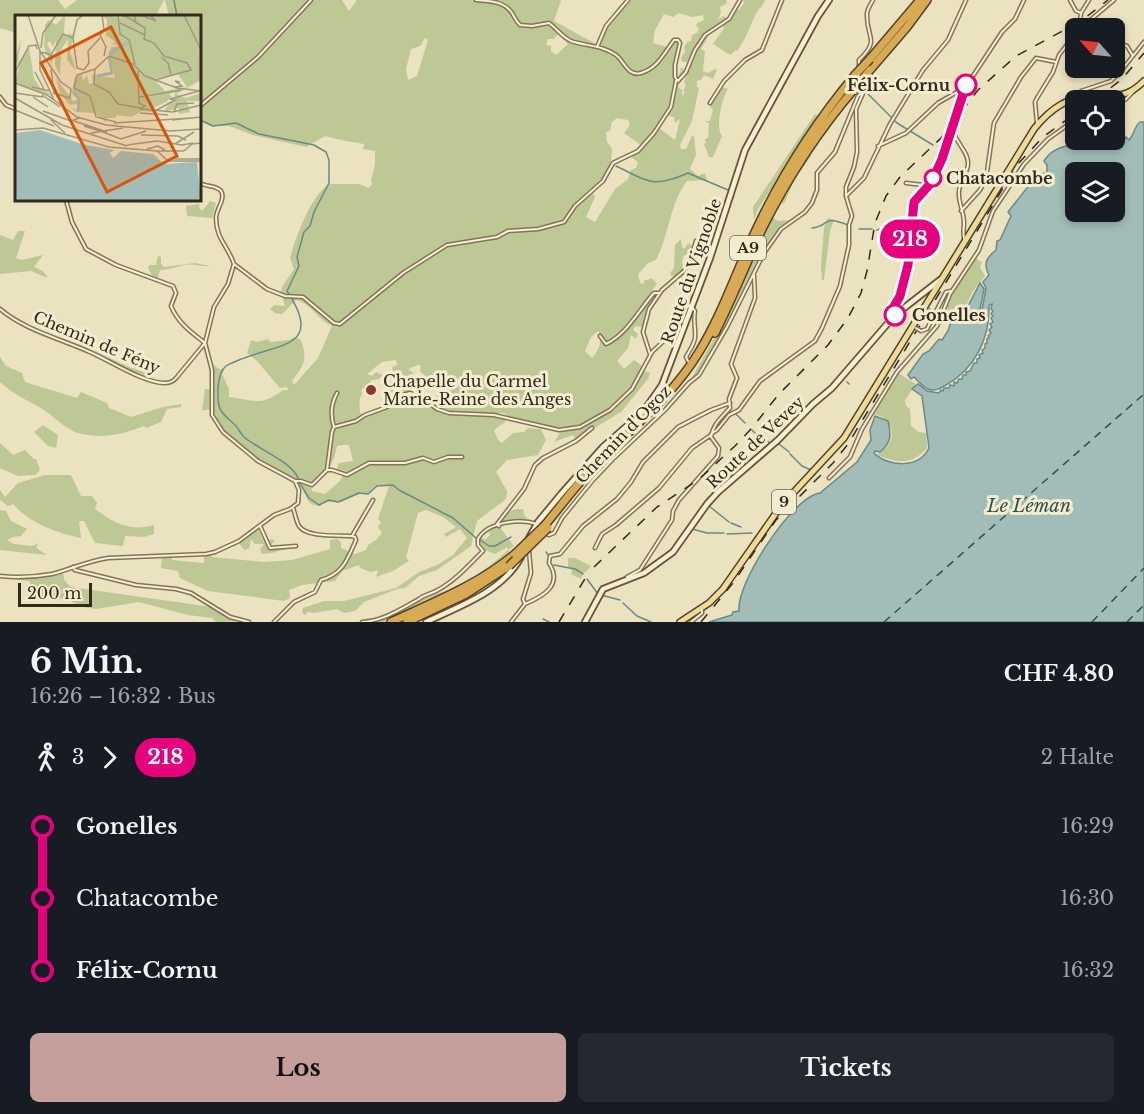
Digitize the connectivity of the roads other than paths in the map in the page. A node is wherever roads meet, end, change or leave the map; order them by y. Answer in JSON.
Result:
{"nodes":[{"id":1,"x":311,"y":0,"type":"edge"},
{"id":2,"x":476,"y":0,"type":"edge"},
{"id":3,"x":628,"y":0,"type":"edge"},
{"id":4,"x":740,"y":0,"type":"edge"},
{"id":5,"x":782,"y":0,"type":"edge"},
{"id":6,"x":829,"y":0,"type":"edge"},
{"id":7,"x":873,"y":0,"type":"edge"},
{"id":8,"x":966,"y":0,"type":"edge"},
{"id":9,"x":1024,"y":0,"type":"edge"},
{"id":10,"x":1070,"y":0,"type":"edge"},
{"id":11,"x":1089,"y":0,"type":"edge"},
{"id":12,"x":1114,"y":0,"type":"edge"},
{"id":13,"x":922,"y":1,"type":"edge"},
{"id":14,"x":1082,"y":13,"type":"junction"},
{"id":15,"x":1082,"y":18,"type":"edge"},
{"id":16,"x":1093,"y":18,"type":"edge"},
{"id":17,"x":1144,"y":42,"type":"edge"},
{"id":18,"x":1125,"y":45,"type":"edge"},
{"id":19,"x":597,"y":47,"type":"junction"},
{"id":20,"x":1065,"y":47,"type":"edge"},
{"id":21,"x":1133,"y":57,"type":"junction"},
{"id":22,"x":1056,"y":62,"type":"junction"},
{"id":23,"x":678,"y":81,"type":"junction"},
{"id":24,"x":1144,"y":81,"type":"edge"},
{"id":25,"x":965,"y":88,"type":"junction"},
{"id":26,"x":1135,"y":89,"type":"junction"},
{"id":27,"x":1084,"y":90,"type":"edge"},
{"id":28,"x":863,"y":92,"type":"junction"},
{"id":29,"x":1125,"y":94,"type":"edge"},
{"id":30,"x":0,"y":97,"type":"edge"},
{"id":31,"x":1125,"y":100,"type":"edge"},
{"id":32,"x":1065,"y":102,"type":"edge"},
{"id":33,"x":710,"y":103,"type":"dead end"},
{"id":34,"x":201,"y":105,"type":"edge"},
{"id":35,"x":15,"y":109,"type":"edge"},
{"id":36,"x":1037,"y":125,"type":"junction"},
{"id":37,"x":1065,"y":127,"type":"edge"},
{"id":38,"x":953,"y":129,"type":"junction"},
{"id":39,"x":878,"y":146,"type":"junction"},
{"id":40,"x":933,"y":178,"type":"junction"},
{"id":41,"x":201,"y":183,"type":"edge"},
{"id":42,"x":906,"y":183,"type":"dead end"},
{"id":43,"x":846,"y":196,"type":"junction"},
{"id":44,"x":66,"y":201,"type":"edge"},
{"id":45,"x":961,"y":211,"type":"junction"},
{"id":46,"x":696,"y":241,"type":"dead end"},
{"id":47,"x":965,"y":241,"type":"junction"},
{"id":48,"x":234,"y":264,"type":"junction"},
{"id":49,"x":753,"y":272,"type":"junction"},
{"id":50,"x":940,"y":280,"type":"junction"},
{"id":51,"x":952,"y":291,"type":"junction"},
{"id":52,"x":660,"y":293,"type":"junction"},
{"id":53,"x":920,"y":297,"type":"junction"},
{"id":54,"x":930,"y":297,"type":"junction"},
{"id":55,"x":692,"y":307,"type":"junction"},
{"id":56,"x":923,"y":308,"type":"junction"},
{"id":57,"x":0,"y":309,"type":"edge"},
{"id":58,"x":892,"y":319,"type":"junction"},
{"id":59,"x":914,"y":327,"type":"junction"},
{"id":60,"x":600,"y":336,"type":"dead end"},
{"id":61,"x":205,"y":343,"type":"junction"},
{"id":62,"x":651,"y":355,"type":"junction"},
{"id":63,"x":688,"y":361,"type":"dead end"},
{"id":64,"x":337,"y":393,"type":"dead end"},
{"id":65,"x":730,"y":403,"type":"junction"},
{"id":66,"x":334,"y":427,"type":"junction"},
{"id":67,"x":592,"y":428,"type":"dead end"},
{"id":68,"x":711,"y":435,"type":"junction"},
{"id":69,"x":462,"y":457,"type":"dead end"},
{"id":70,"x":327,"y":471,"type":"junction"},
{"id":71,"x":829,"y":477,"type":"dead end"},
{"id":72,"x":295,"y":481,"type":"junction"},
{"id":73,"x":373,"y":500,"type":"dead end"},
{"id":74,"x":293,"y":508,"type":"junction"},
{"id":75,"x":260,"y":526,"type":"junction"},
{"id":76,"x":499,"y":526,"type":"junction"},
{"id":77,"x":541,"y":527,"type":"junction"},
{"id":78,"x":352,"y":536,"type":"junction"},
{"id":79,"x":296,"y":546,"type":"dead end"},
{"id":80,"x":595,"y":548,"type":"dead end"},
{"id":81,"x":73,"y":567,"type":"junction"},
{"id":82,"x":0,"y":576,"type":"edge"},
{"id":83,"x":626,"y":580,"type":"junction"},
{"id":84,"x":525,"y":604,"type":"junction"},
{"id":85,"x":702,"y":608,"type":"junction"},
{"id":86,"x":249,"y":622,"type":"edge"},
{"id":87,"x":274,"y":622,"type":"edge"},
{"id":88,"x":362,"y":622,"type":"edge"},
{"id":89,"x":391,"y":622,"type":"edge"},
{"id":90,"x":407,"y":622,"type":"edge"},
{"id":91,"x":426,"y":622,"type":"edge"},
{"id":92,"x":511,"y":622,"type":"edge"},
{"id":93,"x":585,"y":622,"type":"edge"},
{"id":94,"x":680,"y":622,"type":"edge"},
{"id":95,"x":691,"y":622,"type":"edge"}],
"edges":[{"from":1,"to":34,"type":"street"},
{"from":2,"to":19,"type":"street"},
{"from":3,"to":19,"type":"street"},
{"from":4,"to":23,"type":"street"},
{"from":5,"to":33,"type":"street"},
{"from":6,"to":55,"type":"street","name":"Route du Vignoble"},
{"from":7,"to":28,"type":"street"},
{"from":8,"to":39,"type":"street"},
{"from":9,"to":25,"type":"street"},
{"from":10,"to":14,"type":"street"},
{"from":11,"to":14,"type":"street"},
{"from":12,"to":16,"type":"street"},
{"from":13,"to":77,"type":"highway","number":"A9","bridge":true},
{"from":13,"to":77,"type":"highway","number":"A9","bridge":true},
{"from":14,"to":15,"type":"street"},
{"from":17,"to":21,"type":"street"},
{"from":18,"to":21,"type":"street"},
{"from":19,"to":23,"type":"street"},
{"from":20,"to":22,"type":"street"},
{"from":21,"to":27,"type":"street"},
{"from":22,"to":36,"type":"street"},
{"from":22,"to":45,"type":"street"},
{"from":23,"to":48,"type":"street"},
{"from":24,"to":26,"type":"main road","number":"9"},
{"from":25,"to":38,"type":"street"},
{"from":25,"to":39,"type":"street"},
{"from":26,"to":29,"type":"main road","number":"9","bridge":true},
{"from":26,"to":31,"type":"street"},
{"from":28,"to":43,"type":"street"},
{"from":28,"to":49,"type":"street"},
{"from":30,"to":35,"type":"street"},
{"from":32,"to":36,"type":"main road","number":"9"},
{"from":36,"to":47,"type":"main road","number":"9"},
{"from":37,"to":51,"type":"street"},
{"from":38,"to":40,"type":"street"},
{"from":38,"to":45,"type":"street"},
{"from":39,"to":43,"type":"street"},
{"from":40,"to":42,"type":"street"},
{"from":40,"to":58,"type":"street"},
{"from":41,"to":48,"type":"street"},
{"from":43,"to":68,"type":"street"},
{"from":44,"to":61,"type":"street"},
{"from":45,"to":47,"type":"street"},
{"from":46,"to":52,"type":"street"},
{"from":47,"to":50,"type":"main road","number":"9"},
{"from":48,"to":61,"type":"street"},
{"from":49,"to":65,"type":"street"},
{"from":49,"to":77,"type":"street","name":"Chemin d'Ogoz"},
{"from":50,"to":53,"type":"street","name":"Route de Vevey"},
{"from":50,"to":54,"type":"main road","number":"9"},
{"from":51,"to":59,"type":"street","bridge":true},
{"from":51,"to":71,"type":"street"},
{"from":52,"to":60,"type":"street"},
{"from":52,"to":62,"type":"street"},
{"from":53,"to":54,"type":"street"},
{"from":53,"to":56,"type":"street"},
{"from":53,"to":58,"type":"street","name":"Route de Vevey"},
{"from":54,"to":56,"type":"main road","number":"9"},
{"from":55,"to":62,"type":"street"},
{"from":55,"to":63,"type":"street"},
{"from":55,"to":77,"type":"street","name":"Route du Vignoble"},
{"from":56,"to":59,"type":"main road","number":"9"},
{"from":57,"to":61,"type":"street","name":"Chemin de Fény"},
{"from":58,"to":83,"type":"street","name":"Route de Vevey"},
{"from":59,"to":85,"type":"main road","number":"9"},
{"from":61,"to":72,"type":"street"},
{"from":62,"to":66,"type":"street"},
{"from":64,"to":66,"type":"street"},
{"from":65,"to":68,"type":"street"},
{"from":65,"to":84,"type":"street"},
{"from":66,"to":70,"type":"street"},
{"from":67,"to":76,"type":"street"},
{"from":68,"to":80,"type":"street"},
{"from":68,"to":83,"type":"street"},
{"from":69,"to":70,"type":"street"},
{"from":70,"to":72,"type":"street"},
{"from":72,"to":74,"type":"street"},
{"from":73,"to":78,"type":"street"},
{"from":74,"to":75,"type":"street"},
{"from":74,"to":78,"type":"street"},
{"from":75,"to":79,"type":"street"},
{"from":75,"to":81,"type":"street"},
{"from":76,"to":77,"type":"street"},
{"from":76,"to":88,"type":"street"},
{"from":77,"to":84,"type":"street"},
{"from":77,"to":89,"type":"highway","number":"A9","bridge":true},
{"from":77,"to":90,"type":"highway","number":"A9","bridge":true},
{"from":77,"to":91,"type":"street","name":"Route du Vignoble"},
{"from":78,"to":87,"type":"street"},
{"from":81,"to":82,"type":"street"},
{"from":81,"to":86,"type":"street"},
{"from":83,"to":93,"type":"street","name":"Route de Vevey"},
{"from":84,"to":92,"type":"street"},
{"from":85,"to":94,"type":"main road","number":"9"},
{"from":85,"to":95,"type":"street"}]}
